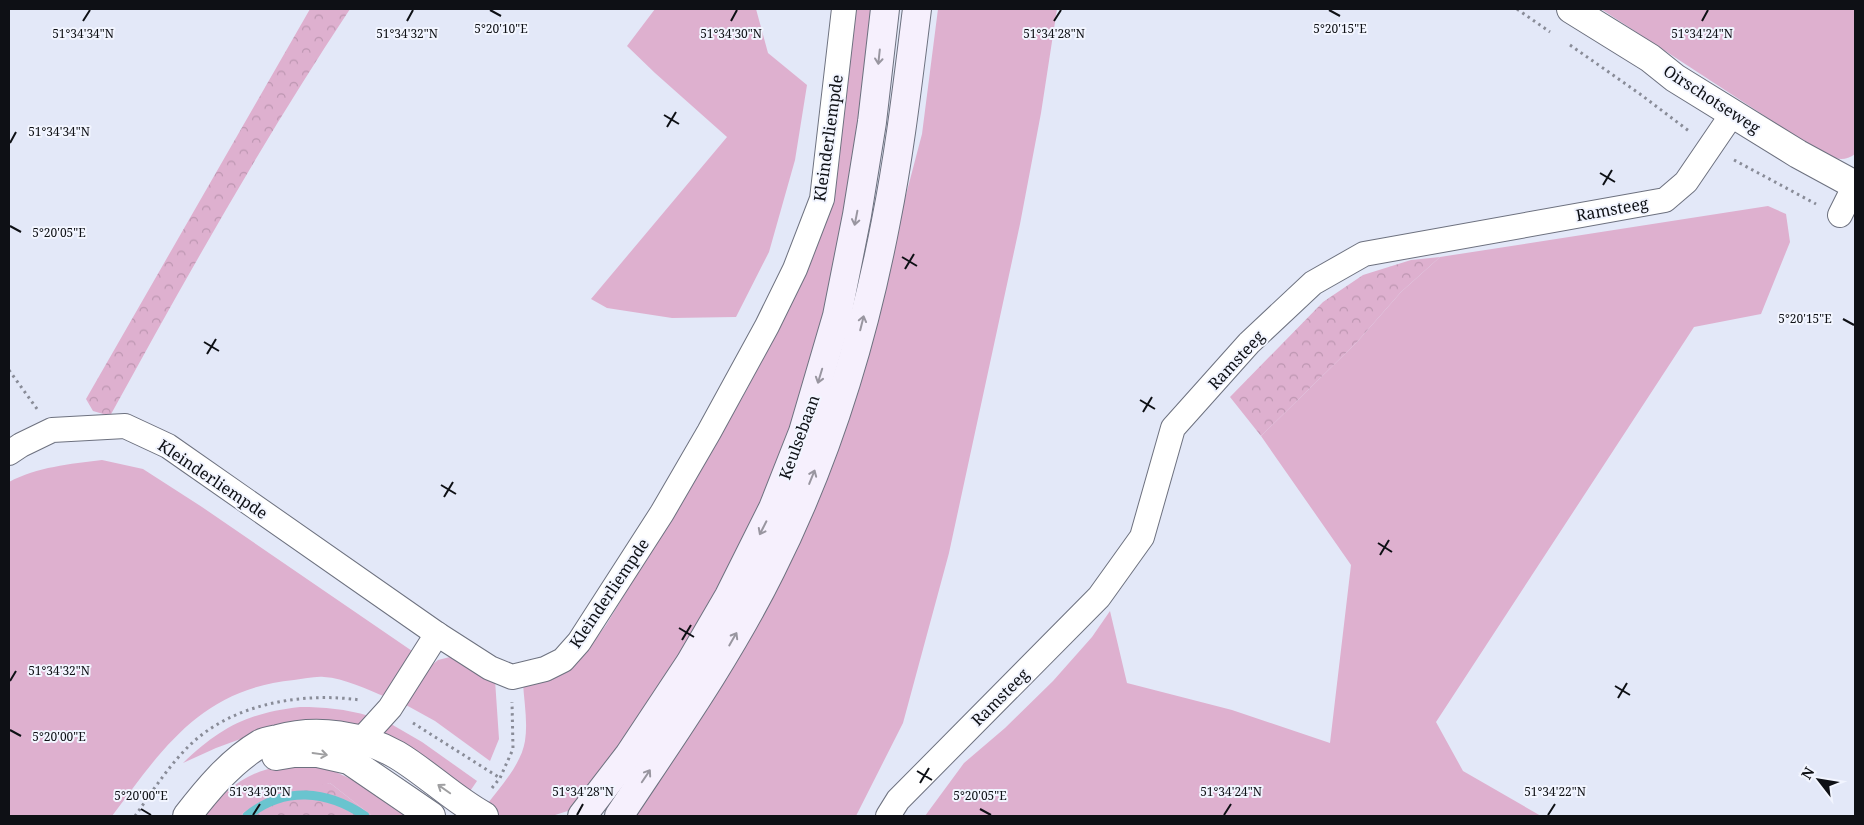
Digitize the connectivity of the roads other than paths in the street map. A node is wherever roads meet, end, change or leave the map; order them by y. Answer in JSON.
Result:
{"nodes":[{"id":1,"x":844,"y":9,"type":"edge"},
{"id":2,"x":885,"y":9,"type":"edge"},
{"id":3,"x":917,"y":9,"type":"edge"},
{"id":4,"x":1571,"y":9,"type":"edge"},
{"id":5,"x":1733,"y":113,"type":"junction"},
{"id":6,"x":1855,"y":185,"type":"edge"},
{"id":7,"x":1840,"y":215,"type":"road end"},
{"id":8,"x":9,"y":453,"type":"edge"},
{"id":9,"x":437,"y":634,"type":"junction"},
{"id":10,"x":355,"y":750,"type":"junction"},
{"id":11,"x":480,"y":814,"type":"edge"},
{"id":12,"x":187,"y":816,"type":"edge"},
{"id":13,"x":432,"y":816,"type":"edge"},
{"id":14,"x":582,"y":816,"type":"edge"},
{"id":15,"x":619,"y":816,"type":"edge"},
{"id":16,"x":888,"y":816,"type":"edge"}],
"edges":[{"from":1,"to":9,"type":"street","name":"Kleinderliempde"},
{"from":2,"to":14,"type":"main road","name":"Keulsebaan","one_way":true},
{"from":15,"to":3,"type":"main road","name":"Keulsebaan","one_way":true},
{"from":4,"to":5,"type":"street","name":"Oirschotseweg"},
{"from":5,"to":6,"type":"street","name":"Oirschotseweg"},
{"from":5,"to":16,"type":"street","name":"Ramsteeg"},
{"from":6,"to":7,"type":"street"},
{"from":8,"to":9,"type":"street","name":"Kleinderliempde"},
{"from":9,"to":10,"type":"street"},
{"from":11,"to":10,"type":"street","one_way":true},
{"from":10,"to":12,"type":"street"},
{"from":10,"to":13,"type":"street"}]}
